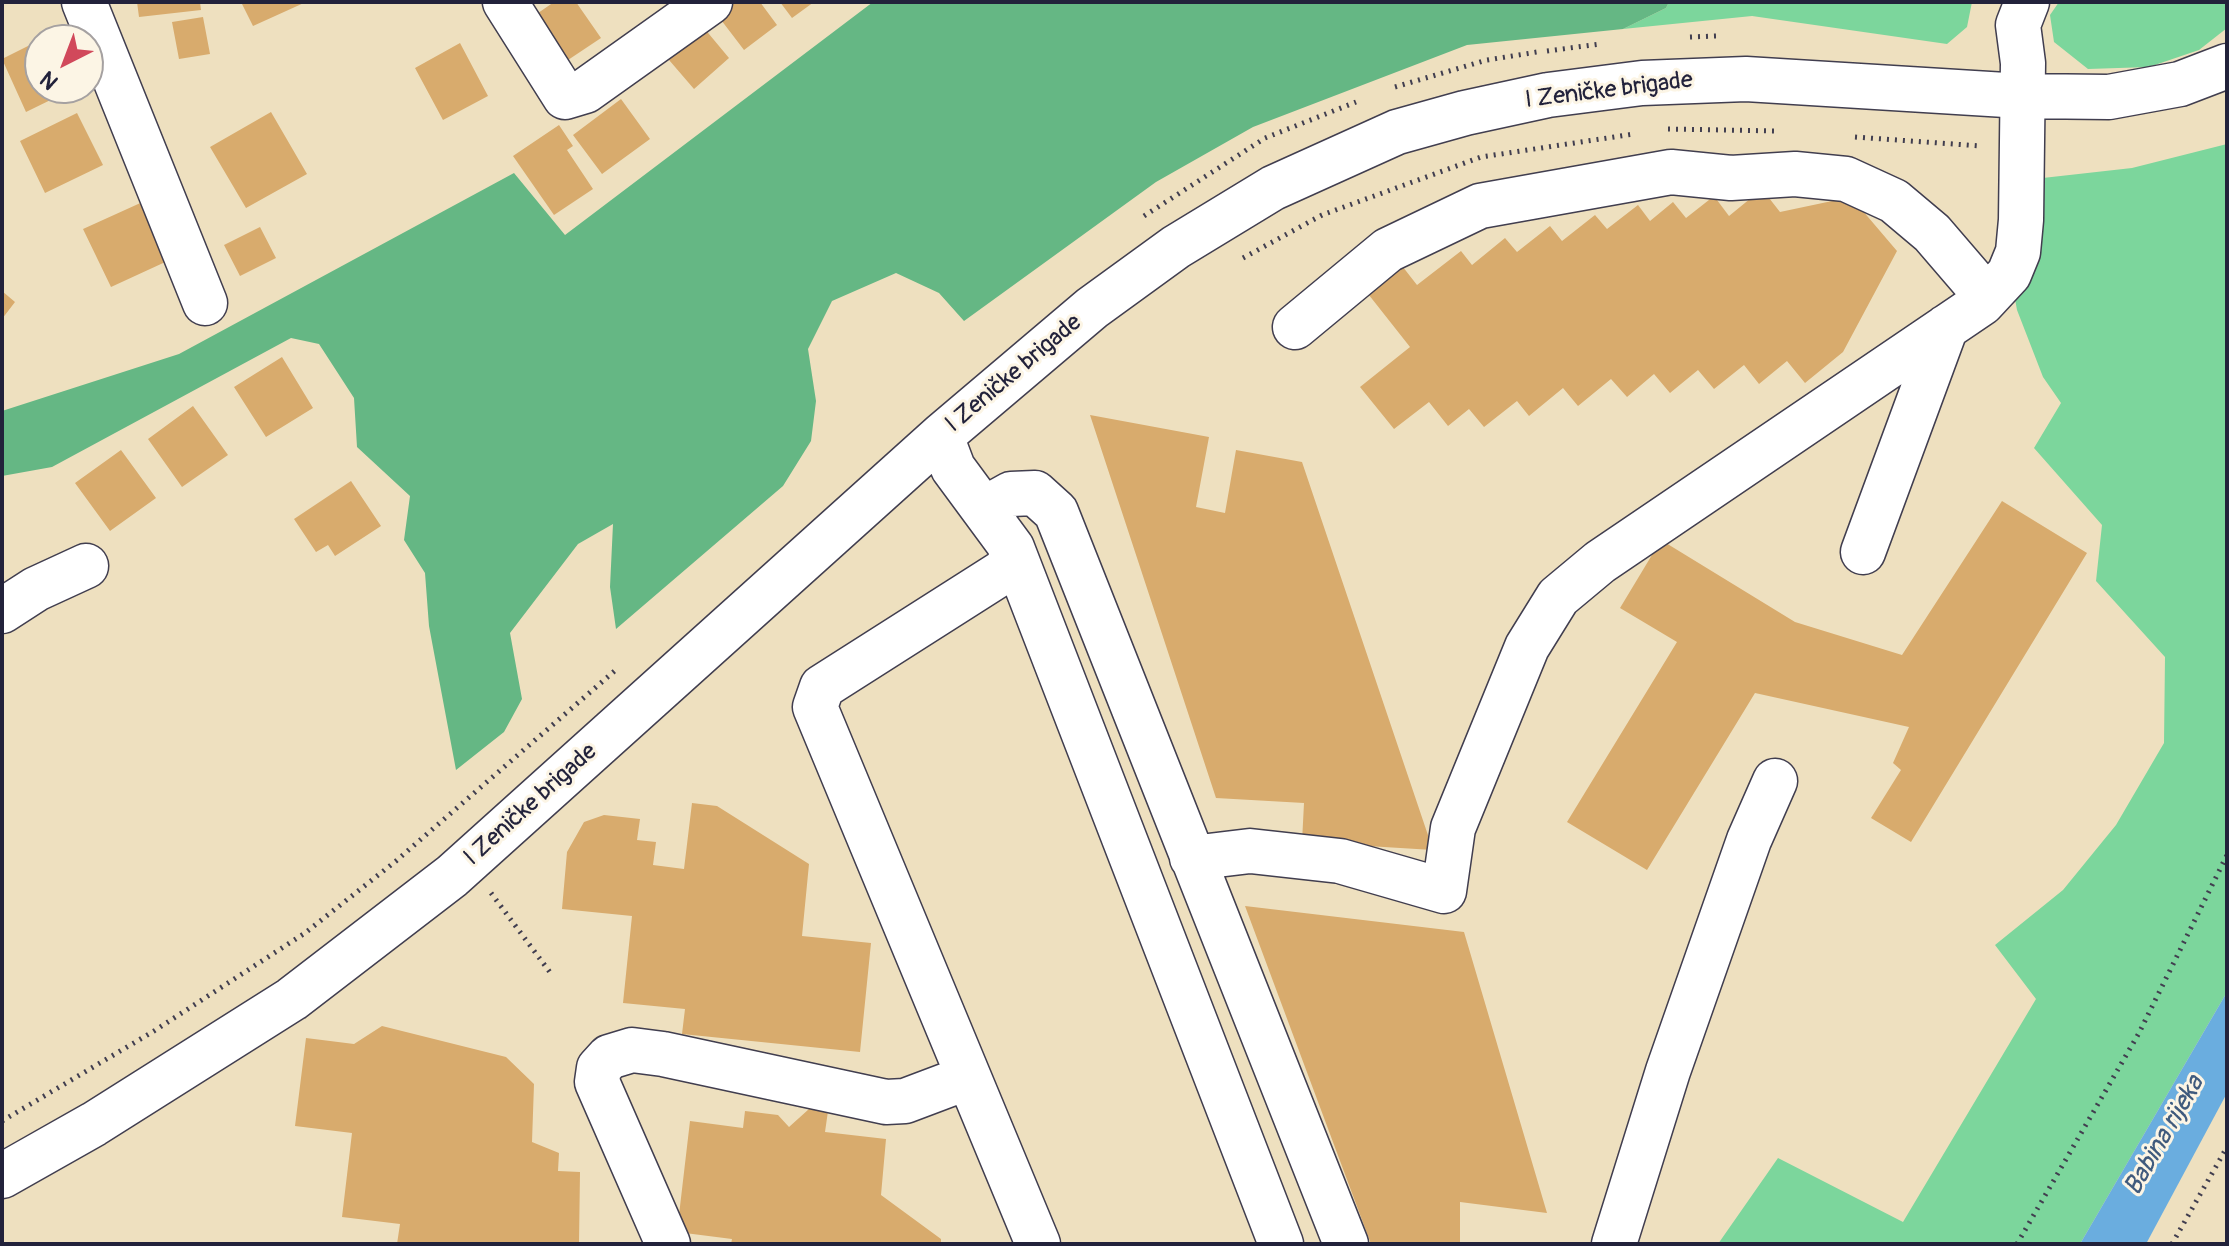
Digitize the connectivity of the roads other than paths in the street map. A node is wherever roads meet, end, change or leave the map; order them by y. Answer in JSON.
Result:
{"nodes":[{"id":1,"x":84,"y":2,"type":"edge"},
{"id":2,"x":505,"y":2,"type":"edge"},
{"id":3,"x":710,"y":2,"type":"edge"},
{"id":4,"x":2027,"y":2,"type":"edge"},
{"id":5,"x":2227,"y":66,"type":"edge"},
{"id":6,"x":2022,"y":96,"type":"junction"},
{"id":7,"x":1987,"y":297,"type":"junction"},
{"id":8,"x":205,"y":303,"type":"dead end"},
{"id":9,"x":1295,"y":327,"type":"dead end"},
{"id":10,"x":1946,"y":327,"type":"junction"},
{"id":11,"x":941,"y":436,"type":"junction"},
{"id":12,"x":984,"y":509,"type":"junction"},
{"id":13,"x":1012,"y":548,"type":"junction"},
{"id":14,"x":1863,"y":552,"type":"dead end"},
{"id":15,"x":86,"y":566,"type":"dead end"},
{"id":16,"x":2,"y":611,"type":"edge"},
{"id":17,"x":1775,"y":781,"type":"dead end"},
{"id":18,"x":1192,"y":858,"type":"junction"},
{"id":19,"x":966,"y":1078,"type":"junction"},
{"id":20,"x":2,"y":1176,"type":"edge"},
{"id":21,"x":668,"y":1244,"type":"edge"},
{"id":22,"x":1038,"y":1244,"type":"edge"},
{"id":23,"x":1281,"y":1244,"type":"edge"},
{"id":24,"x":1346,"y":1244,"type":"edge"},
{"id":25,"x":1614,"y":1244,"type":"edge"}],
"edges":[{"from":1,"to":8,"type":"street"},
{"from":2,"to":3,"type":"street"},
{"from":4,"to":6,"type":"street"},
{"from":5,"to":6,"type":"street","name":"I Zeničke brigade"},
{"from":6,"to":7,"type":"street"},
{"from":6,"to":11,"type":"street","name":"I Zeničke brigade"},
{"from":7,"to":9,"type":"street"},
{"from":7,"to":10,"type":"street"},
{"from":10,"to":14,"type":"street"},
{"from":10,"to":18,"type":"street"},
{"from":11,"to":12,"type":"street"},
{"from":11,"to":20,"type":"street","name":"I Zeničke brigade"},
{"from":12,"to":13,"type":"street"},
{"from":12,"to":18,"type":"street"},
{"from":13,"to":19,"type":"street"},
{"from":13,"to":23,"type":"street"},
{"from":15,"to":16,"type":"street"},
{"from":17,"to":25,"type":"street"},
{"from":18,"to":24,"type":"street"},
{"from":19,"to":21,"type":"street"},
{"from":19,"to":22,"type":"street"}]}
